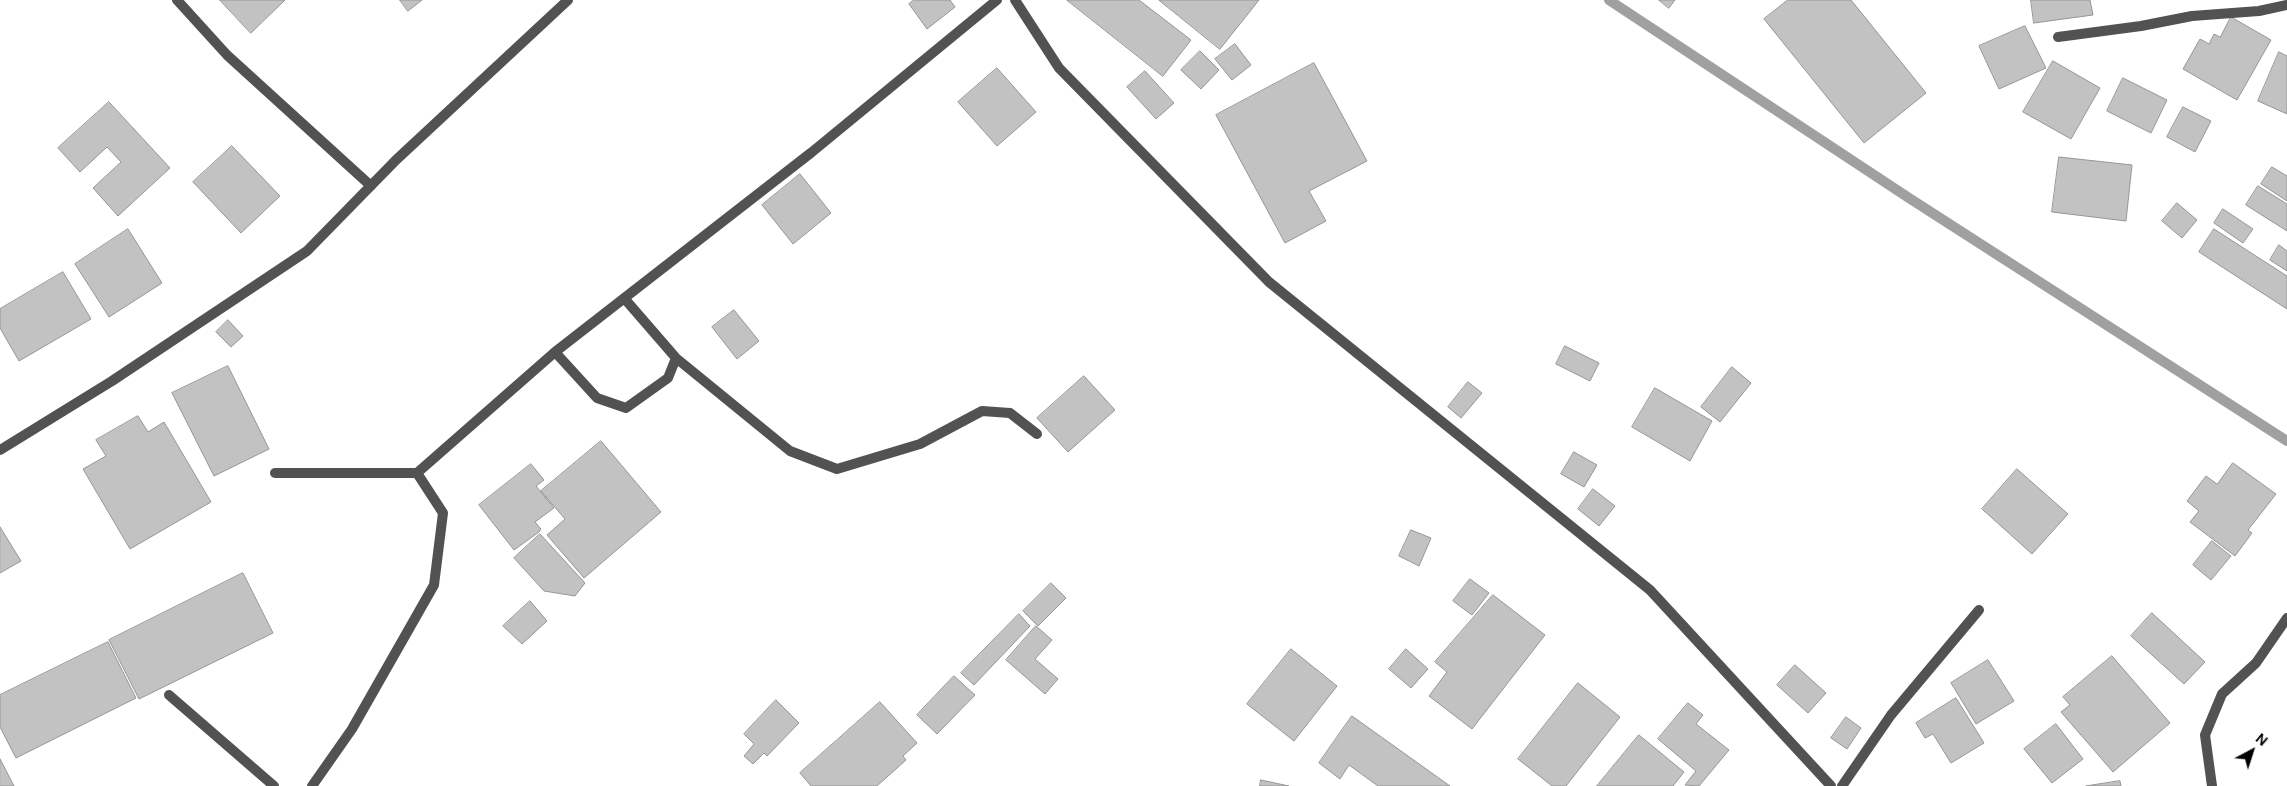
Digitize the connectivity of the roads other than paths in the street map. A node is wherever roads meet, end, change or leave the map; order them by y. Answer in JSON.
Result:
{"nodes":[{"id":1,"x":177,"y":0,"type":"edge"},
{"id":2,"x":568,"y":0,"type":"edge"},
{"id":3,"x":997,"y":0,"type":"edge"},
{"id":4,"x":1015,"y":0,"type":"edge"},
{"id":5,"x":2287,"y":5,"type":"edge"},
{"id":6,"x":2058,"y":37,"type":"dead end"},
{"id":7,"x":371,"y":186,"type":"junction"},
{"id":8,"x":624,"y":298,"type":"junction"},
{"id":9,"x":555,"y":352,"type":"junction"},
{"id":10,"x":676,"y":358,"type":"junction"},
{"id":11,"x":1037,"y":434,"type":"dead end"},
{"id":12,"x":0,"y":450,"type":"edge"},
{"id":13,"x":275,"y":473,"type":"dead end"},
{"id":14,"x":417,"y":473,"type":"junction"},
{"id":15,"x":1979,"y":610,"type":"dead end"},
{"id":16,"x":2287,"y":618,"type":"edge"},
{"id":17,"x":169,"y":695,"type":"dead end"},
{"id":18,"x":274,"y":786,"type":"edge"},
{"id":19,"x":312,"y":786,"type":"edge"},
{"id":20,"x":1831,"y":786,"type":"edge"},
{"id":21,"x":1842,"y":786,"type":"edge"},
{"id":22,"x":2212,"y":786,"type":"edge"}],
"edges":[{"from":1,"to":7,"type":"street"},
{"from":2,"to":7,"type":"street"},
{"from":3,"to":8,"type":"street"},
{"from":4,"to":20,"type":"street"},
{"from":5,"to":6,"type":"street"},
{"from":7,"to":12,"type":"street"},
{"from":8,"to":9,"type":"street"},
{"from":8,"to":10,"type":"street"},
{"from":9,"to":10,"type":"street"},
{"from":9,"to":14,"type":"street"},
{"from":10,"to":11,"type":"street"},
{"from":13,"to":14,"type":"street"},
{"from":14,"to":19,"type":"street"},
{"from":15,"to":21,"type":"street"},
{"from":16,"to":22,"type":"street"},
{"from":17,"to":18,"type":"street"}]}
